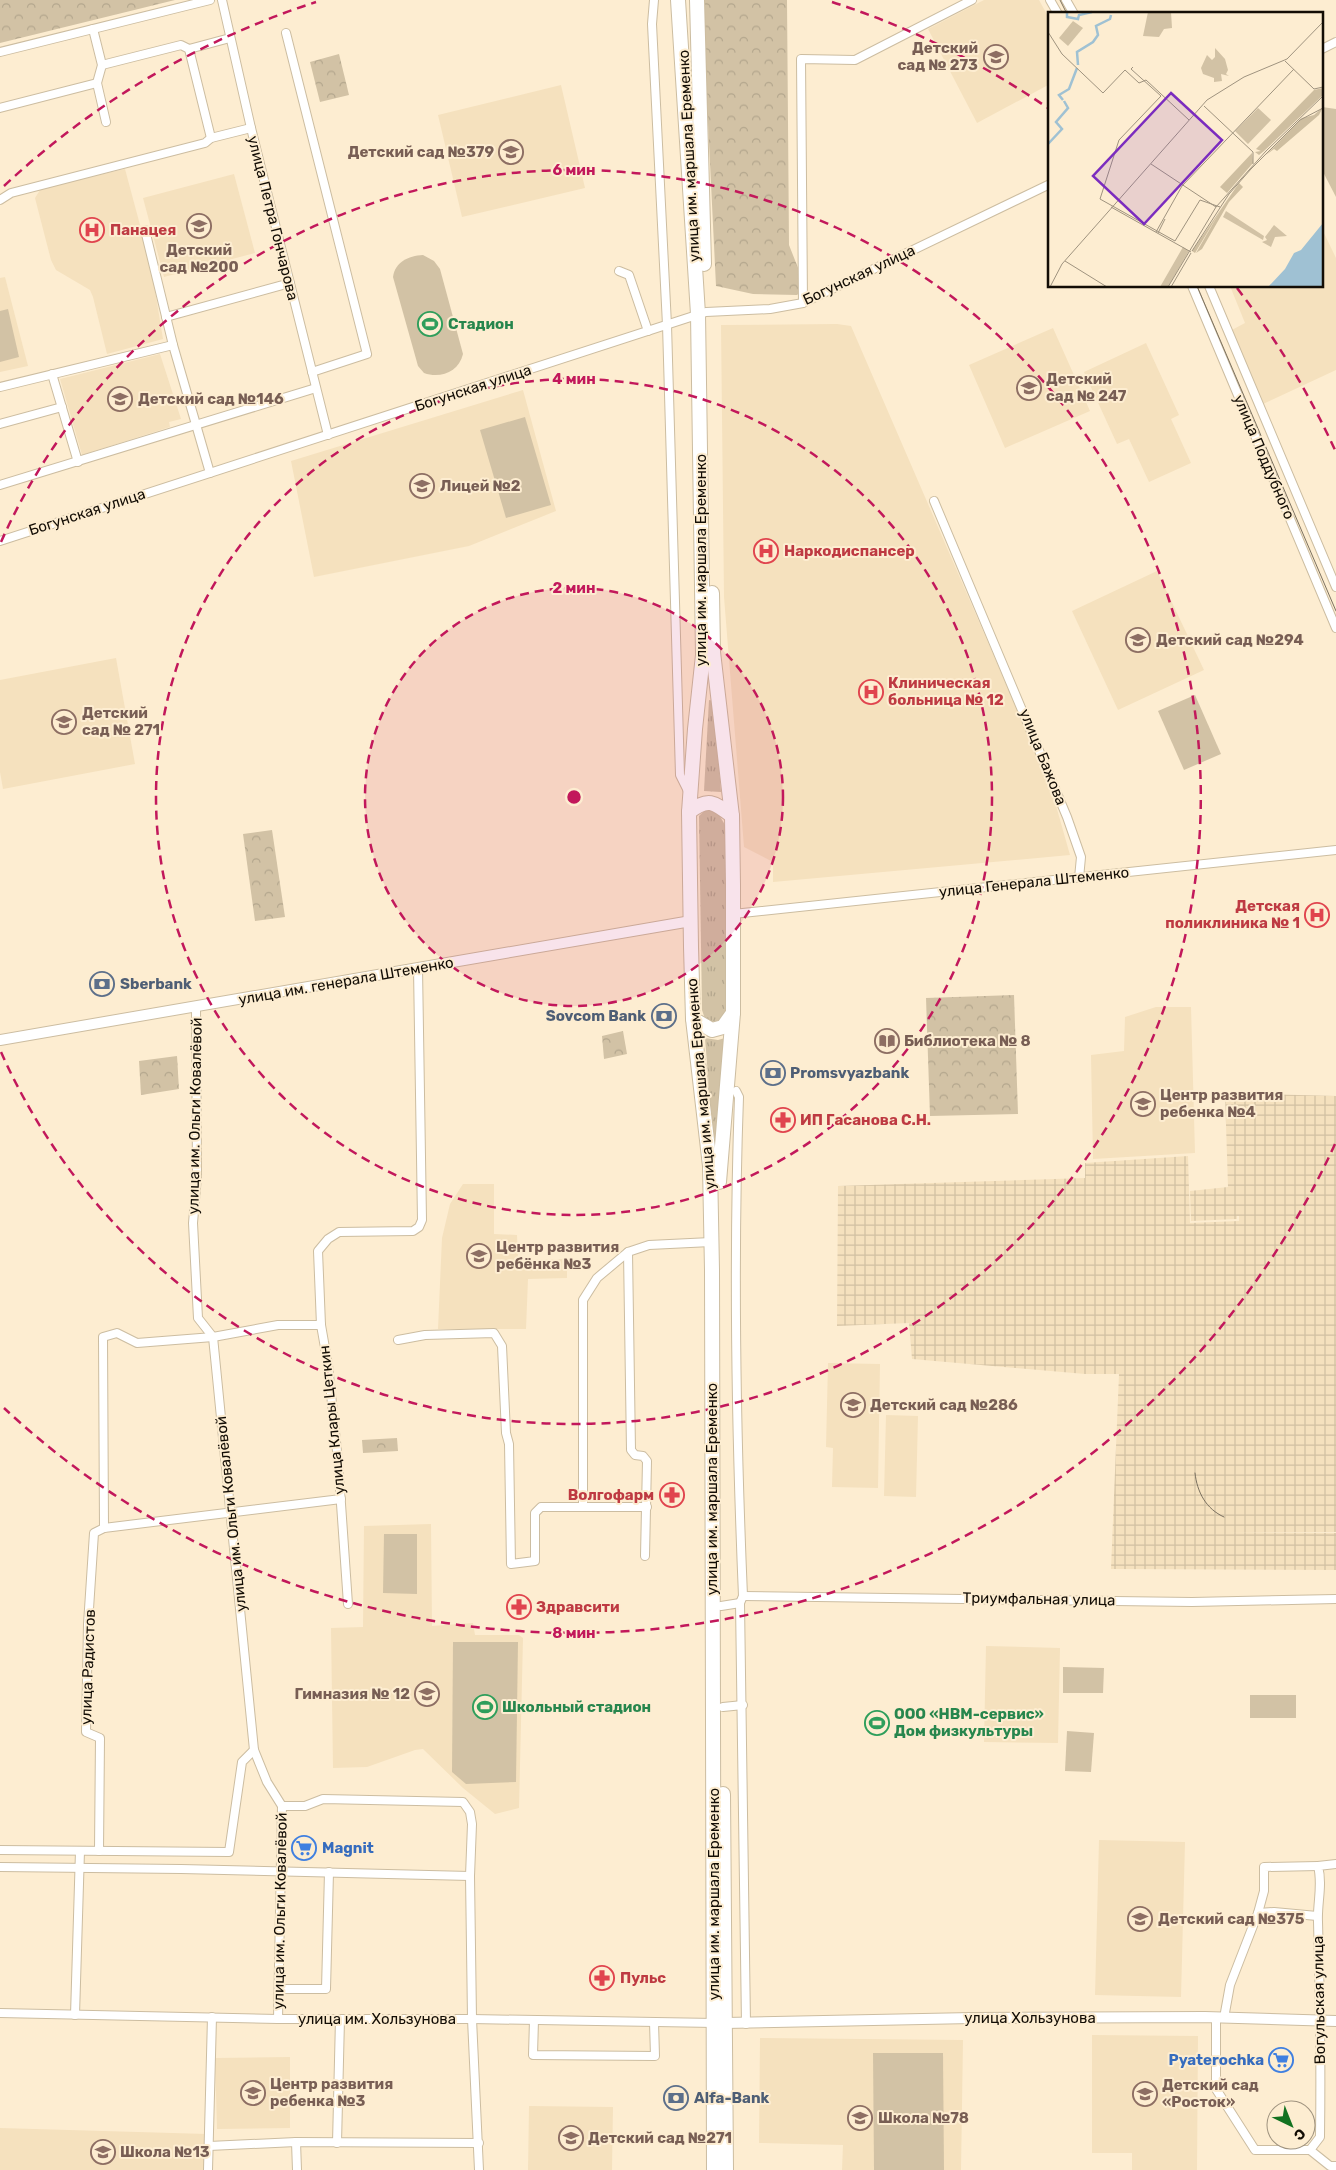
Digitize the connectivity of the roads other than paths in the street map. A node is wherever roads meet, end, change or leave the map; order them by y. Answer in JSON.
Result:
{"nodes":[{"id":1,"x":210,"y":0,"type":"edge"},
{"id":2,"x":222,"y":0,"type":"edge"},
{"id":3,"x":654,"y":0,"type":"edge"},
{"id":4,"x":678,"y":0,"type":"edge"},
{"id":5,"x":697,"y":0,"type":"edge"},
{"id":6,"x":972,"y":0,"type":"edge"},
{"id":7,"x":1050,"y":0,"type":"edge"},
{"id":8,"x":1066,"y":0,"type":"edge"},
{"id":9,"x":1057,"y":12,"type":"edge"},
{"id":10,"x":1073,"y":12,"type":"edge"},
{"id":11,"x":93,"y":29,"type":"junction"},
{"id":12,"x":286,"y":34,"type":"dead end"},
{"id":13,"x":230,"y":38,"type":"junction"},
{"id":14,"x":1336,"y":42,"type":"edge"},
{"id":15,"x":1324,"y":48,"type":"edge"},
{"id":16,"x":189,"y":50,"type":"junction"},
{"id":17,"x":0,"y":52,"type":"edge"},
{"id":18,"x":102,"y":65,"type":"junction"},
{"id":19,"x":97,"y":83,"type":"junction"},
{"id":20,"x":0,"y":108,"type":"edge"},
{"id":21,"x":106,"y":122,"type":"dead end"},
{"id":22,"x":251,"y":128,"type":"junction"},
{"id":23,"x":211,"y":138,"type":"junction"},
{"id":24,"x":1048,"y":185,"type":"edge"},
{"id":25,"x":0,"y":200,"type":"edge"},
{"id":26,"x":145,"y":230,"type":"dead end"},
{"id":27,"x":619,"y":270,"type":"dead end"},
{"id":28,"x":290,"y":283,"type":"junction"},
{"id":29,"x":1193,"y":288,"type":"edge"},
{"id":30,"x":1210,"y":288,"type":"edge"},
{"id":31,"x":803,"y":303,"type":"junction"},
{"id":32,"x":702,"y":313,"type":"junction"},
{"id":33,"x":166,"y":317,"type":"junction"},
{"id":34,"x":668,"y":325,"type":"junction"},
{"id":35,"x":648,"y":332,"type":"junction"},
{"id":36,"x":173,"y":345,"type":"junction"},
{"id":37,"x":312,"y":372,"type":"junction"},
{"id":38,"x":52,"y":374,"type":"junction"},
{"id":39,"x":0,"y":387,"type":"edge"},
{"id":40,"x":316,"y":388,"type":"junction"},
{"id":41,"x":62,"y":407,"type":"junction"},
{"id":42,"x":0,"y":424,"type":"edge"},
{"id":43,"x":196,"y":425,"type":"junction"},
{"id":44,"x":328,"y":435,"type":"junction"},
{"id":45,"x":78,"y":462,"type":"junction"},
{"id":46,"x":210,"y":473,"type":"junction"},
{"id":47,"x":0,"y":486,"type":"edge"},
{"id":48,"x":934,"y":502,"type":"dead end"},
{"id":49,"x":0,"y":541,"type":"edge"},
{"id":50,"x":1336,"y":588,"type":"edge"},
{"id":51,"x":1336,"y":628,"type":"edge"},
{"id":52,"x":690,"y":796,"type":"junction"},
{"id":53,"x":689,"y":812,"type":"junction"},
{"id":54,"x":732,"y":816,"type":"junction"},
{"id":55,"x":1336,"y":850,"type":"edge"},
{"id":56,"x":1079,"y":878,"type":"junction"},
{"id":57,"x":733,"y":914,"type":"junction"},
{"id":58,"x":691,"y":921,"type":"junction"},
{"id":59,"x":418,"y":968,"type":"junction"},
{"id":60,"x":196,"y":1008,"type":"junction"},
{"id":61,"x":733,"y":1014,"type":"junction"},
{"id":62,"x":693,"y":1019,"type":"junction"},
{"id":63,"x":0,"y":1040,"type":"edge"},
{"id":64,"x":736,"y":1091,"type":"dead end"},
{"id":65,"x":711,"y":1242,"type":"junction"},
{"id":66,"x":628,"y":1252,"type":"junction"},
{"id":67,"x":321,"y":1325,"type":"junction"},
{"id":68,"x":213,"y":1337,"type":"junction"},
{"id":69,"x":398,"y":1340,"type":"dead end"},
{"id":70,"x":341,"y":1499,"type":"junction"},
{"id":71,"x":582,"y":1507,"type":"junction"},
{"id":72,"x":647,"y":1507,"type":"junction"},
{"id":73,"x":231,"y":1511,"type":"junction"},
{"id":74,"x":104,"y":1528,"type":"junction"},
{"id":75,"x":645,"y":1556,"type":"dead end"},
{"id":76,"x":741,"y":1599,"type":"junction"},
{"id":77,"x":1336,"y":1599,"type":"edge"},
{"id":78,"x":348,"y":1604,"type":"dead end"},
{"id":79,"x":721,"y":1606,"type":"junction"},
{"id":80,"x":743,"y":1705,"type":"junction"},
{"id":81,"x":723,"y":1707,"type":"junction"},
{"id":82,"x":254,"y":1750,"type":"junction"},
{"id":83,"x":282,"y":1806,"type":"junction"},
{"id":84,"x":0,"y":1850,"type":"edge"},
{"id":85,"x":80,"y":1851,"type":"junction"},
{"id":86,"x":99,"y":1851,"type":"junction"},
{"id":87,"x":1336,"y":1864,"type":"edge"},
{"id":88,"x":1318,"y":1866,"type":"junction"},
{"id":89,"x":80,"y":1867,"type":"junction"},
{"id":90,"x":0,"y":1868,"type":"edge"},
{"id":91,"x":282,"y":1870,"type":"junction"},
{"id":92,"x":329,"y":1872,"type":"junction"},
{"id":93,"x":470,"y":1876,"type":"junction"},
{"id":94,"x":1258,"y":1914,"type":"junction"},
{"id":95,"x":1317,"y":1916,"type":"junction"},
{"id":96,"x":279,"y":1989,"type":"junction"},
{"id":97,"x":0,"y":2013,"type":"edge"},
{"id":98,"x":75,"y":2015,"type":"junction"},
{"id":99,"x":212,"y":2018,"type":"junction"},
{"id":100,"x":1220,"y":2018,"type":"junction"},
{"id":101,"x":278,"y":2019,"type":"junction"},
{"id":102,"x":340,"y":2019,"type":"junction"},
{"id":103,"x":472,"y":2019,"type":"junction"},
{"id":104,"x":534,"y":2020,"type":"junction"},
{"id":105,"x":1321,"y":2021,"type":"junction"},
{"id":106,"x":1336,"y":2021,"type":"edge"},
{"id":107,"x":654,"y":2022,"type":"junction"},
{"id":108,"x":720,"y":2023,"type":"junction"},
{"id":109,"x":746,"y":2024,"type":"junction"},
{"id":110,"x":296,"y":2142,"type":"junction"},
{"id":111,"x":338,"y":2142,"type":"junction"},
{"id":112,"x":1316,"y":2142,"type":"edge"},
{"id":113,"x":479,"y":2143,"type":"junction"},
{"id":114,"x":209,"y":2146,"type":"junction"},
{"id":115,"x":1266,"y":2150,"type":"edge"},
{"id":116,"x":1310,"y":2150,"type":"edge"},
{"id":117,"x":1336,"y":2166,"type":"edge"},
{"id":118,"x":208,"y":2170,"type":"edge"},
{"id":119,"x":297,"y":2170,"type":"edge"},
{"id":120,"x":479,"y":2170,"type":"edge"},
{"id":121,"x":714,"y":2170,"type":"edge"},
{"id":122,"x":726,"y":2170,"type":"edge"}],
"edges":[{"from":1,"to":11,"type":"street"},
{"from":2,"to":13,"type":"street","name":"улица Петра Гончарова"},
{"from":3,"to":34,"type":"street"},
{"from":4,"to":32,"type":"highway","name":"улица им. маршала Еременко"},
{"from":5,"to":32,"type":"highway","name":"улица им. маршала Еременко"},
{"from":6,"to":31,"type":"street"},
{"from":7,"to":9,"type":"street"},
{"from":8,"to":10,"type":"street"},
{"from":11,"to":17,"type":"street"},
{"from":11,"to":18,"type":"street"},
{"from":12,"to":37,"type":"street"},
{"from":13,"to":16,"type":"street"},
{"from":13,"to":22,"type":"street","name":"улица Петра Гончарова"},
{"from":14,"to":15,"type":"street"},
{"from":16,"to":18,"type":"street"},
{"from":16,"to":23,"type":"street"},
{"from":18,"to":19,"type":"street"},
{"from":19,"to":20,"type":"street"},
{"from":19,"to":21,"type":"street"},
{"from":22,"to":23,"type":"street"},
{"from":22,"to":28,"type":"street","name":"улица Петра Гончарова"},
{"from":23,"to":25,"type":"street"},
{"from":24,"to":31,"type":"street","name":"Богунская улица"},
{"from":26,"to":33,"type":"street"},
{"from":27,"to":35,"type":"street"},
{"from":28,"to":33,"type":"street"},
{"from":28,"to":37,"type":"street","name":"улица Петра Гончарова"},
{"from":29,"to":51,"type":"street","name":"улица Поддубного"},
{"from":30,"to":50,"type":"street","name":"улица Поддубного"},
{"from":31,"to":32,"type":"street","name":"Богунская улица"},
{"from":32,"to":34,"type":"street","name":"Богунская улица"},
{"from":32,"to":52,"type":"highway","name":"улица им. маршала Еременко"},
{"from":32,"to":54,"type":"highway","name":"улица им. маршала Еременко"},
{"from":33,"to":36,"type":"street"},
{"from":34,"to":35,"type":"street","name":"Богунская улица"},
{"from":34,"to":52,"type":"street"},
{"from":35,"to":44,"type":"street","name":"Богунская улица"},
{"from":36,"to":38,"type":"street"},
{"from":36,"to":43,"type":"street"},
{"from":37,"to":40,"type":"street","name":"улица Петра Гончарова"},
{"from":38,"to":39,"type":"street"},
{"from":38,"to":41,"type":"street"},
{"from":40,"to":43,"type":"street"},
{"from":40,"to":44,"type":"street","name":"улица Петра Гончарова"},
{"from":41,"to":42,"type":"street"},
{"from":41,"to":45,"type":"street"},
{"from":43,"to":45,"type":"street"},
{"from":43,"to":46,"type":"street"},
{"from":44,"to":46,"type":"street","name":"Богунская улица"},
{"from":45,"to":47,"type":"street"},
{"from":46,"to":49,"type":"street","name":"Богунская улица"},
{"from":48,"to":56,"type":"street","name":"улица Бажова"},
{"from":52,"to":53,"type":"highway","name":"улица им. маршала Еременко"},
{"from":53,"to":54,"type":"highway"},
{"from":53,"to":58,"type":"highway","name":"улица им. маршала Еременко"},
{"from":54,"to":57,"type":"highway","name":"улица им. маршала Еременко"},
{"from":55,"to":56,"type":"street","name":"улица Генерала Штеменко"},
{"from":56,"to":57,"type":"street","name":"улица Генерала Штеменко"},
{"from":57,"to":61,"type":"highway","name":"улица им. маршала Еременко"},
{"from":58,"to":59,"type":"street","name":"улица им. генерала Штеменко"},
{"from":58,"to":62,"type":"highway","name":"улица им. маршала Еременко"},
{"from":59,"to":60,"type":"street","name":"улица им. генерала Штеменко"},
{"from":59,"to":67,"type":"street","name":"улица Клары Цеткин"},
{"from":60,"to":63,"type":"street","name":"улица им. генерала Штеменко"},
{"from":60,"to":68,"type":"street","name":"улица им. Ольги Ковалёвой"},
{"from":61,"to":62,"type":"highway"},
{"from":61,"to":79,"type":"highway","name":"улица им. маршала Еременко"},
{"from":62,"to":65,"type":"highway","name":"улица им. маршала Еременко"},
{"from":64,"to":76,"type":"street"},
{"from":65,"to":66,"type":"street"},
{"from":65,"to":108,"type":"highway","name":"улица им. маршала Еременко"},
{"from":66,"to":71,"type":"street"},
{"from":66,"to":72,"type":"street"},
{"from":67,"to":68,"type":"street"},
{"from":67,"to":70,"type":"street","name":"улица Клары Цеткин"},
{"from":68,"to":73,"type":"street","name":"улица им. Ольги Ковалёвой"},
{"from":68,"to":74,"type":"street"},
{"from":69,"to":71,"type":"street"},
{"from":70,"to":73,"type":"street"},
{"from":70,"to":78,"type":"street","name":"улица Клары Цеткин"},
{"from":71,"to":72,"type":"street"},
{"from":72,"to":75,"type":"street"},
{"from":73,"to":74,"type":"street"},
{"from":73,"to":82,"type":"street","name":"улица им. Ольги Ковалёвой"},
{"from":74,"to":86,"type":"street","name":"улица Радистов"},
{"from":76,"to":77,"type":"street","name":"Триумфальная улица"},
{"from":76,"to":79,"type":"street","name":"Триумфальная улица"},
{"from":76,"to":80,"type":"street"},
{"from":79,"to":81,"type":"highway","name":"улица им. маршала Еременко"},
{"from":80,"to":81,"type":"street"},
{"from":80,"to":109,"type":"street"},
{"from":81,"to":108,"type":"highway","name":"улица им. маршала Еременко"},
{"from":82,"to":83,"type":"street","name":"улица им. Ольги Ковалёвой"},
{"from":82,"to":86,"type":"street"},
{"from":83,"to":91,"type":"street","name":"улица им. Ольги Ковалёвой"},
{"from":83,"to":93,"type":"street"},
{"from":84,"to":85,"type":"street"},
{"from":85,"to":86,"type":"street"},
{"from":85,"to":89,"type":"street"},
{"from":87,"to":88,"type":"street"},
{"from":88,"to":94,"type":"street"},
{"from":88,"to":95,"type":"street","name":"Вогульская улица"},
{"from":89,"to":90,"type":"street"},
{"from":89,"to":91,"type":"street"},
{"from":89,"to":98,"type":"street"},
{"from":91,"to":92,"type":"street"},
{"from":91,"to":96,"type":"street","name":"улица им. Ольги Ковалёвой"},
{"from":92,"to":93,"type":"street"},
{"from":92,"to":96,"type":"street"},
{"from":93,"to":103,"type":"street"},
{"from":94,"to":95,"type":"street"},
{"from":94,"to":100,"type":"street"},
{"from":95,"to":105,"type":"street","name":"Вогульская улица"},
{"from":96,"to":101,"type":"street","name":"улица им. Ольги Ковалёвой"},
{"from":97,"to":98,"type":"street","name":"улица им. Хользунова"},
{"from":98,"to":99,"type":"street","name":"улица им. Хользунова"},
{"from":99,"to":101,"type":"street","name":"улица им. Хользунова"},
{"from":99,"to":114,"type":"street"},
{"from":100,"to":105,"type":"street","name":"улица Хользунова"},
{"from":100,"to":109,"type":"street","name":"улица Хользунова"},
{"from":100,"to":115,"type":"street"},
{"from":101,"to":102,"type":"street","name":"улица им. Хользунова"},
{"from":102,"to":103,"type":"street","name":"улица им. Хользунова"},
{"from":102,"to":111,"type":"street"},
{"from":103,"to":104,"type":"street","name":"улица им. Хользунова"},
{"from":103,"to":113,"type":"street"},
{"from":104,"to":107,"type":"street","name":"улица им. Хользунова"},
{"from":104,"to":107,"type":"street"},
{"from":105,"to":106,"type":"street","name":"улица Хользунова"},
{"from":105,"to":112,"type":"street","name":"Вогульская улица"},
{"from":107,"to":108,"type":"street","name":"улица им. Хользунова"},
{"from":108,"to":109,"type":"street","name":"улица Хользунова"},
{"from":108,"to":121,"type":"highway","name":"улица им. маршала Еременко"},
{"from":108,"to":122,"type":"highway","name":"улица им. маршала Еременко"},
{"from":110,"to":111,"type":"street"},
{"from":110,"to":114,"type":"street"},
{"from":110,"to":119,"type":"street"},
{"from":111,"to":113,"type":"street"},
{"from":113,"to":120,"type":"street"},
{"from":114,"to":118,"type":"street"},
{"from":116,"to":117,"type":"street"}]}
